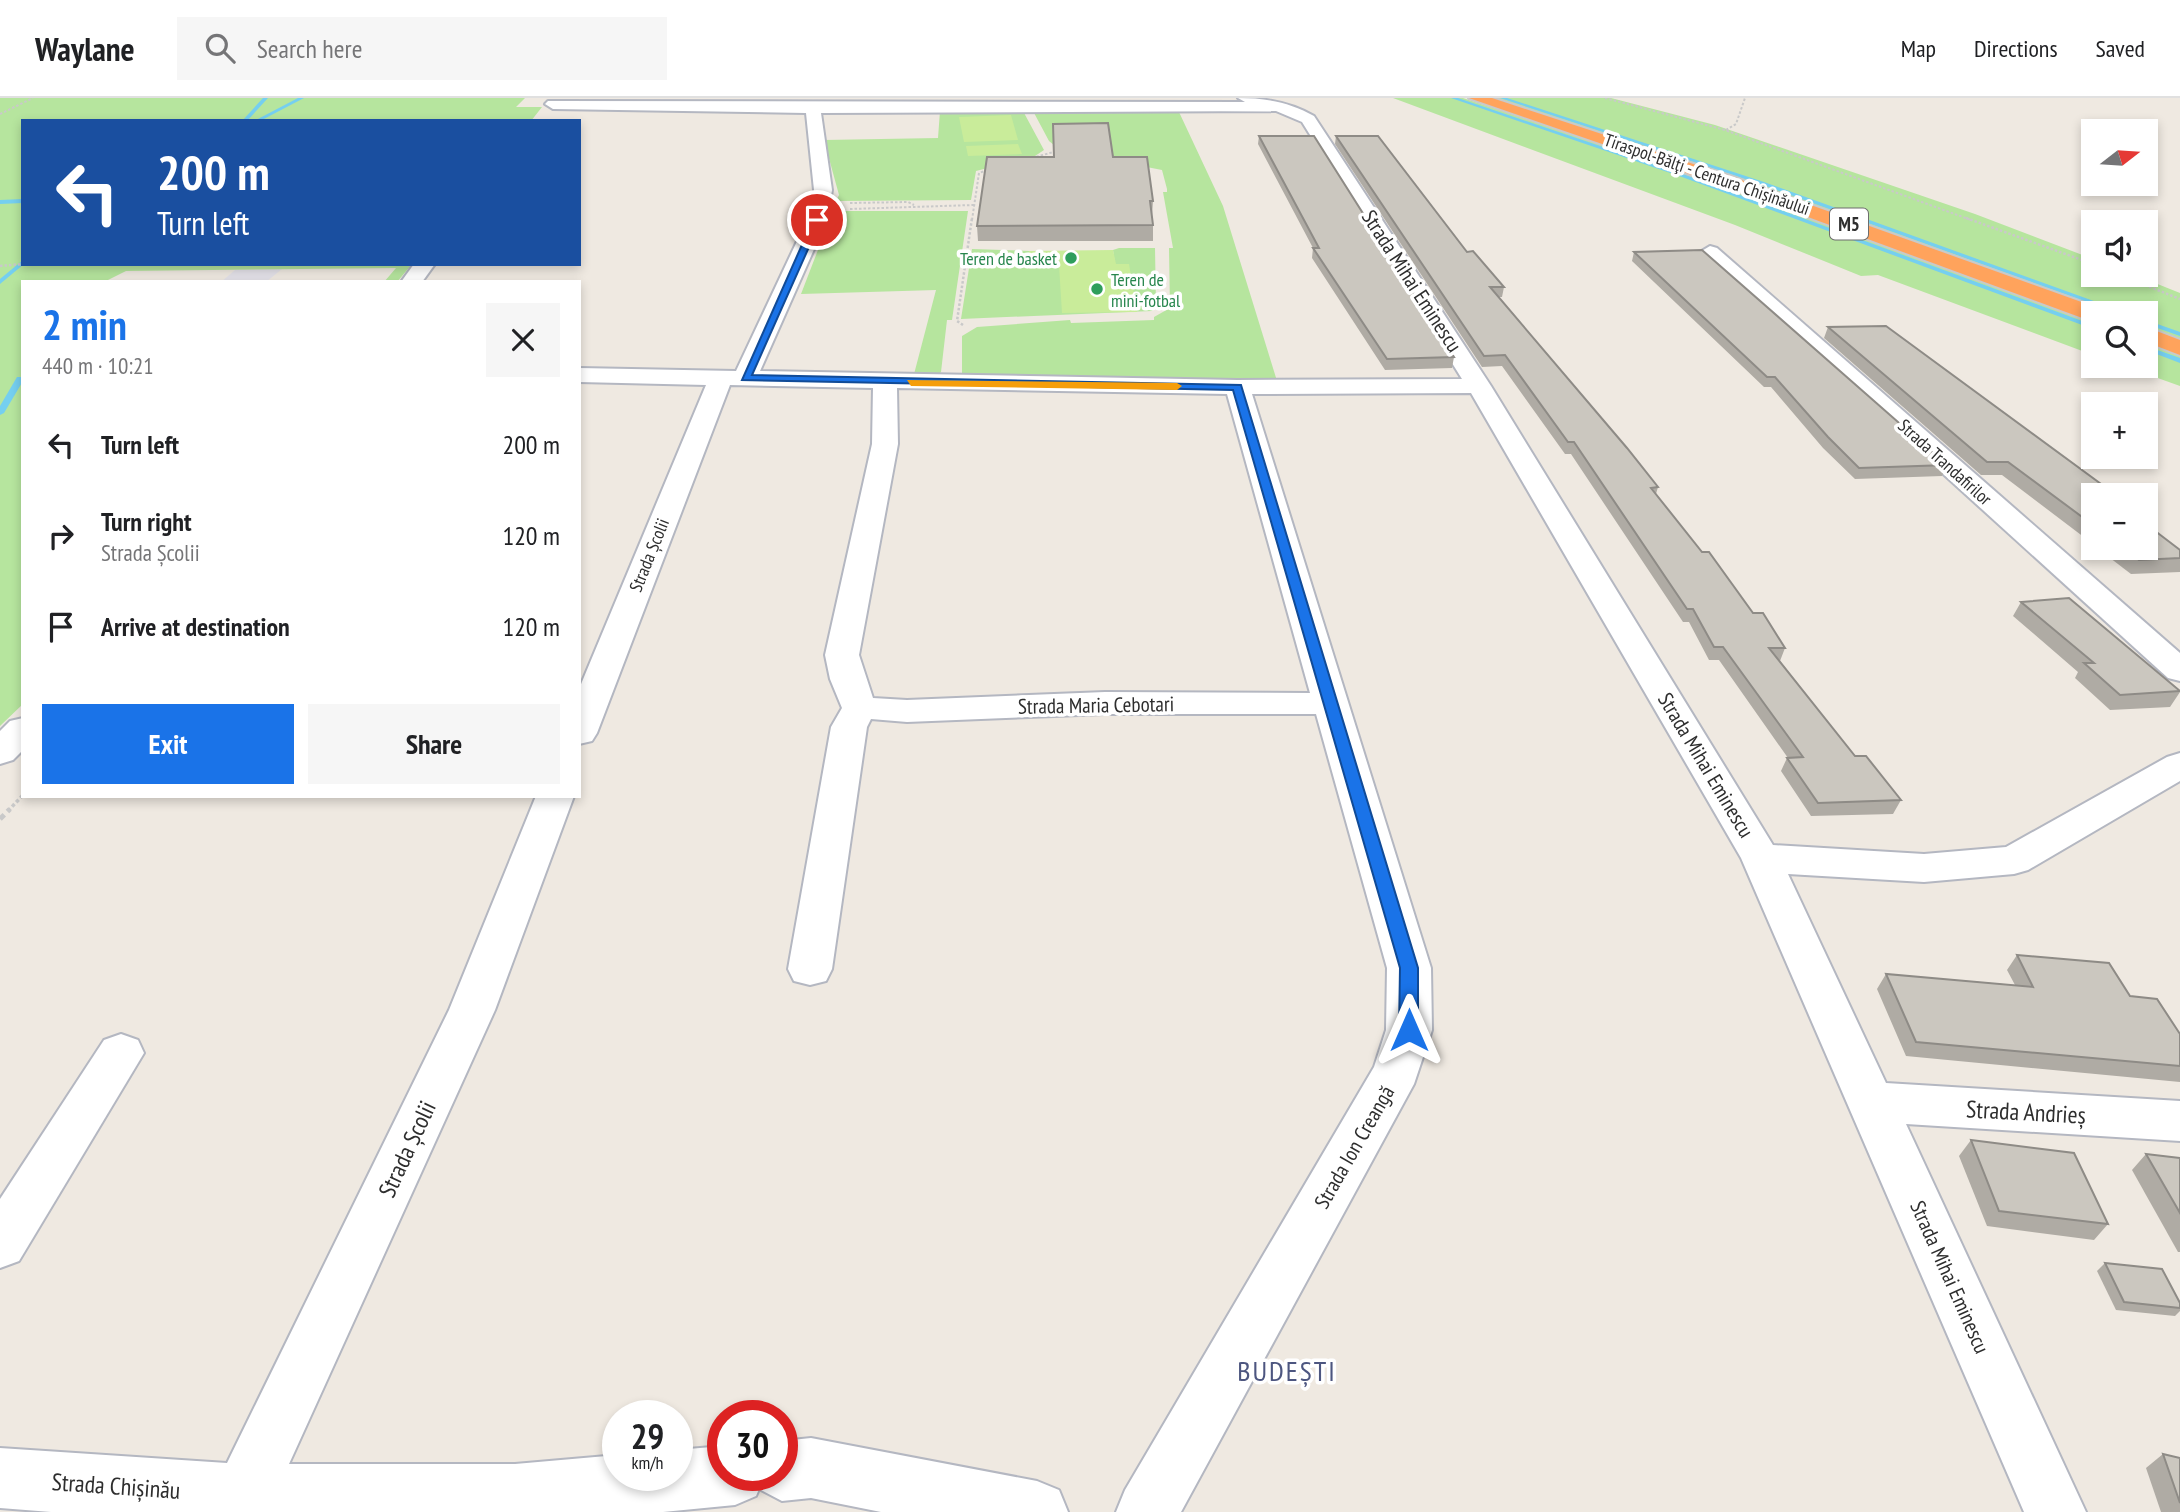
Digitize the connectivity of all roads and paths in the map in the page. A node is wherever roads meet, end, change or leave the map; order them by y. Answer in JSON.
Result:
{"nodes":[{"id":1,"x":33,"y":98,"type":"edge"},
{"id":2,"x":1246,"y":98,"type":"edge"},
{"id":3,"x":1477,"y":98,"type":"edge"},
{"id":4,"x":1605,"y":98,"type":"edge"},
{"id":5,"x":1745,"y":98,"type":"edge"},
{"id":6,"x":915,"y":103,"type":"edge"},
{"id":7,"x":1221,"y":103,"type":"edge"},
{"id":8,"x":1025,"y":104,"type":"edge"},
{"id":9,"x":552,"y":105,"type":"edge"},
{"id":10,"x":1283,"y":107,"type":"junction"},
{"id":11,"x":813,"y":108,"type":"junction"},
{"id":12,"x":0,"y":114,"type":"edge"},
{"id":13,"x":1725,"y":130,"type":"junction"},
{"id":14,"x":1058,"y":151,"type":"edge"},
{"id":15,"x":1032,"y":158,"type":"edge"},
{"id":16,"x":993,"y":168,"type":"edge"},
{"id":17,"x":839,"y":203,"type":"dead end"},
{"id":18,"x":914,"y":205,"type":"junction"},
{"id":19,"x":974,"y":205,"type":"junction"},
{"id":20,"x":851,"y":209,"type":"dead end"},
{"id":21,"x":1710,"y":252,"type":"dead end"},
{"id":22,"x":2081,"y":260,"type":"edge"},
{"id":23,"x":21,"y":264,"type":"edge"},
{"id":24,"x":1,"y":266,"type":"edge"},
{"id":25,"x":423,"y":266,"type":"edge"},
{"id":26,"x":413,"y":280,"type":"edge"},
{"id":27,"x":2150,"y":287,"type":"edge"},
{"id":28,"x":2180,"y":299,"type":"edge"},
{"id":29,"x":2081,"y":310,"type":"edge"},
{"id":30,"x":963,"y":325,"type":"dead end"},
{"id":31,"x":2158,"y":339,"type":"edge"},
{"id":32,"x":2180,"y":348,"type":"edge"},
{"id":33,"x":581,"y":375,"type":"edge"},
{"id":34,"x":733,"y":377,"type":"junction"},
{"id":35,"x":886,"y":382,"type":"junction"},
{"id":36,"x":1479,"y":386,"type":"junction"},
{"id":37,"x":1237,"y":387,"type":"junction"},
{"id":38,"x":2180,"y":671,"type":"edge"},
{"id":39,"x":1331,"y":704,"type":"junction"},
{"id":40,"x":860,"y":708,"type":"junction"},
{"id":41,"x":581,"y":728,"type":"edge"},
{"id":42,"x":21,"y":731,"type":"edge"},
{"id":43,"x":0,"y":752,"type":"edge"},
{"id":44,"x":2180,"y":765,"type":"edge"},
{"id":45,"x":21,"y":797,"type":"edge"},
{"id":46,"x":554,"y":798,"type":"edge"},
{"id":47,"x":0,"y":819,"type":"edge"},
{"id":48,"x":1761,"y":858,"type":"junction"},
{"id":49,"x":810,"y":969,"type":"dead end"},
{"id":50,"x":121,"y":1053,"type":"dead end"},
{"id":51,"x":1871,"y":1102,"type":"junction"},
{"id":52,"x":2180,"y":1121,"type":"edge"},
{"id":53,"x":0,"y":1244,"type":"edge"},
{"id":54,"x":798,"y":1469,"type":"edge"},
{"id":55,"x":0,"y":1478,"type":"edge"},
{"id":56,"x":707,"y":1478,"type":"edge"},
{"id":57,"x":245,"y":1503,"type":"edge"},
{"id":58,"x":1037,"y":1512,"type":"edge"},
{"id":59,"x":1147,"y":1512,"type":"edge"},
{"id":60,"x":2055,"y":1512,"type":"edge"}],
"edges":[{"from":1,"to":12,"type":"path"},
{"from":2,"to":10,"type":"street","name":"Strada Mihai Eminescu"},
{"from":3,"to":29,"type":"highway","name":"Tiraspol-Bălţi - Centura Chișinăului","number":"M5"},
{"from":4,"to":13,"type":"path"},
{"from":5,"to":13,"type":"path"},
{"from":6,"to":8,"type":"street"},
{"from":6,"to":11,"type":"street"},
{"from":7,"to":8,"type":"street"},
{"from":7,"to":10,"type":"street"},
{"from":9,"to":11,"type":"street"},
{"from":10,"to":36,"type":"street","name":"Strada Mihai Eminescu"},
{"from":11,"to":34,"type":"street","name":"Strada Școlii"},
{"from":13,"to":22,"type":"path"},
{"from":14,"to":15,"type":"path"},
{"from":16,"to":19,"type":"path"},
{"from":17,"to":18,"type":"path"},
{"from":18,"to":19,"type":"path"},
{"from":18,"to":20,"type":"path"},
{"from":19,"to":30,"type":"path"},
{"from":21,"to":38,"type":"street","name":"Strada Trandafirilor"},
{"from":23,"to":24,"type":"path"},
{"from":25,"to":26,"type":"street"},
{"from":27,"to":28,"type":"path"},
{"from":31,"to":32,"type":"highway"},
{"from":33,"to":34,"type":"street"},
{"from":34,"to":35,"type":"street"},
{"from":34,"to":41,"type":"street","name":"Strada Școlii"},
{"from":35,"to":37,"type":"street"},
{"from":35,"to":40,"type":"street"},
{"from":36,"to":37,"type":"street"},
{"from":36,"to":48,"type":"street","name":"Strada Mihai Eminescu"},
{"from":37,"to":39,"type":"street","name":"Strada Ion Creangă"},
{"from":39,"to":40,"type":"street","name":"Strada Maria Cebotari"},
{"from":39,"to":59,"type":"street","name":"Strada Ion Creangă"},
{"from":40,"to":49,"type":"street"},
{"from":42,"to":43,"type":"street"},
{"from":44,"to":48,"type":"street"},
{"from":45,"to":47,"type":"path"},
{"from":46,"to":57,"type":"street","name":"Strada Școlii"},
{"from":48,"to":51,"type":"street","name":"Strada Mihai Eminescu"},
{"from":50,"to":53,"type":"street"},
{"from":51,"to":52,"type":"street","name":"Strada Andrieș"},
{"from":51,"to":60,"type":"street","name":"Strada Mihai Eminescu"},
{"from":54,"to":58,"type":"street"},
{"from":55,"to":57,"type":"street","name":"Strada Chișinău"},
{"from":56,"to":57,"type":"street","name":"Strada Chișinău"}]}
